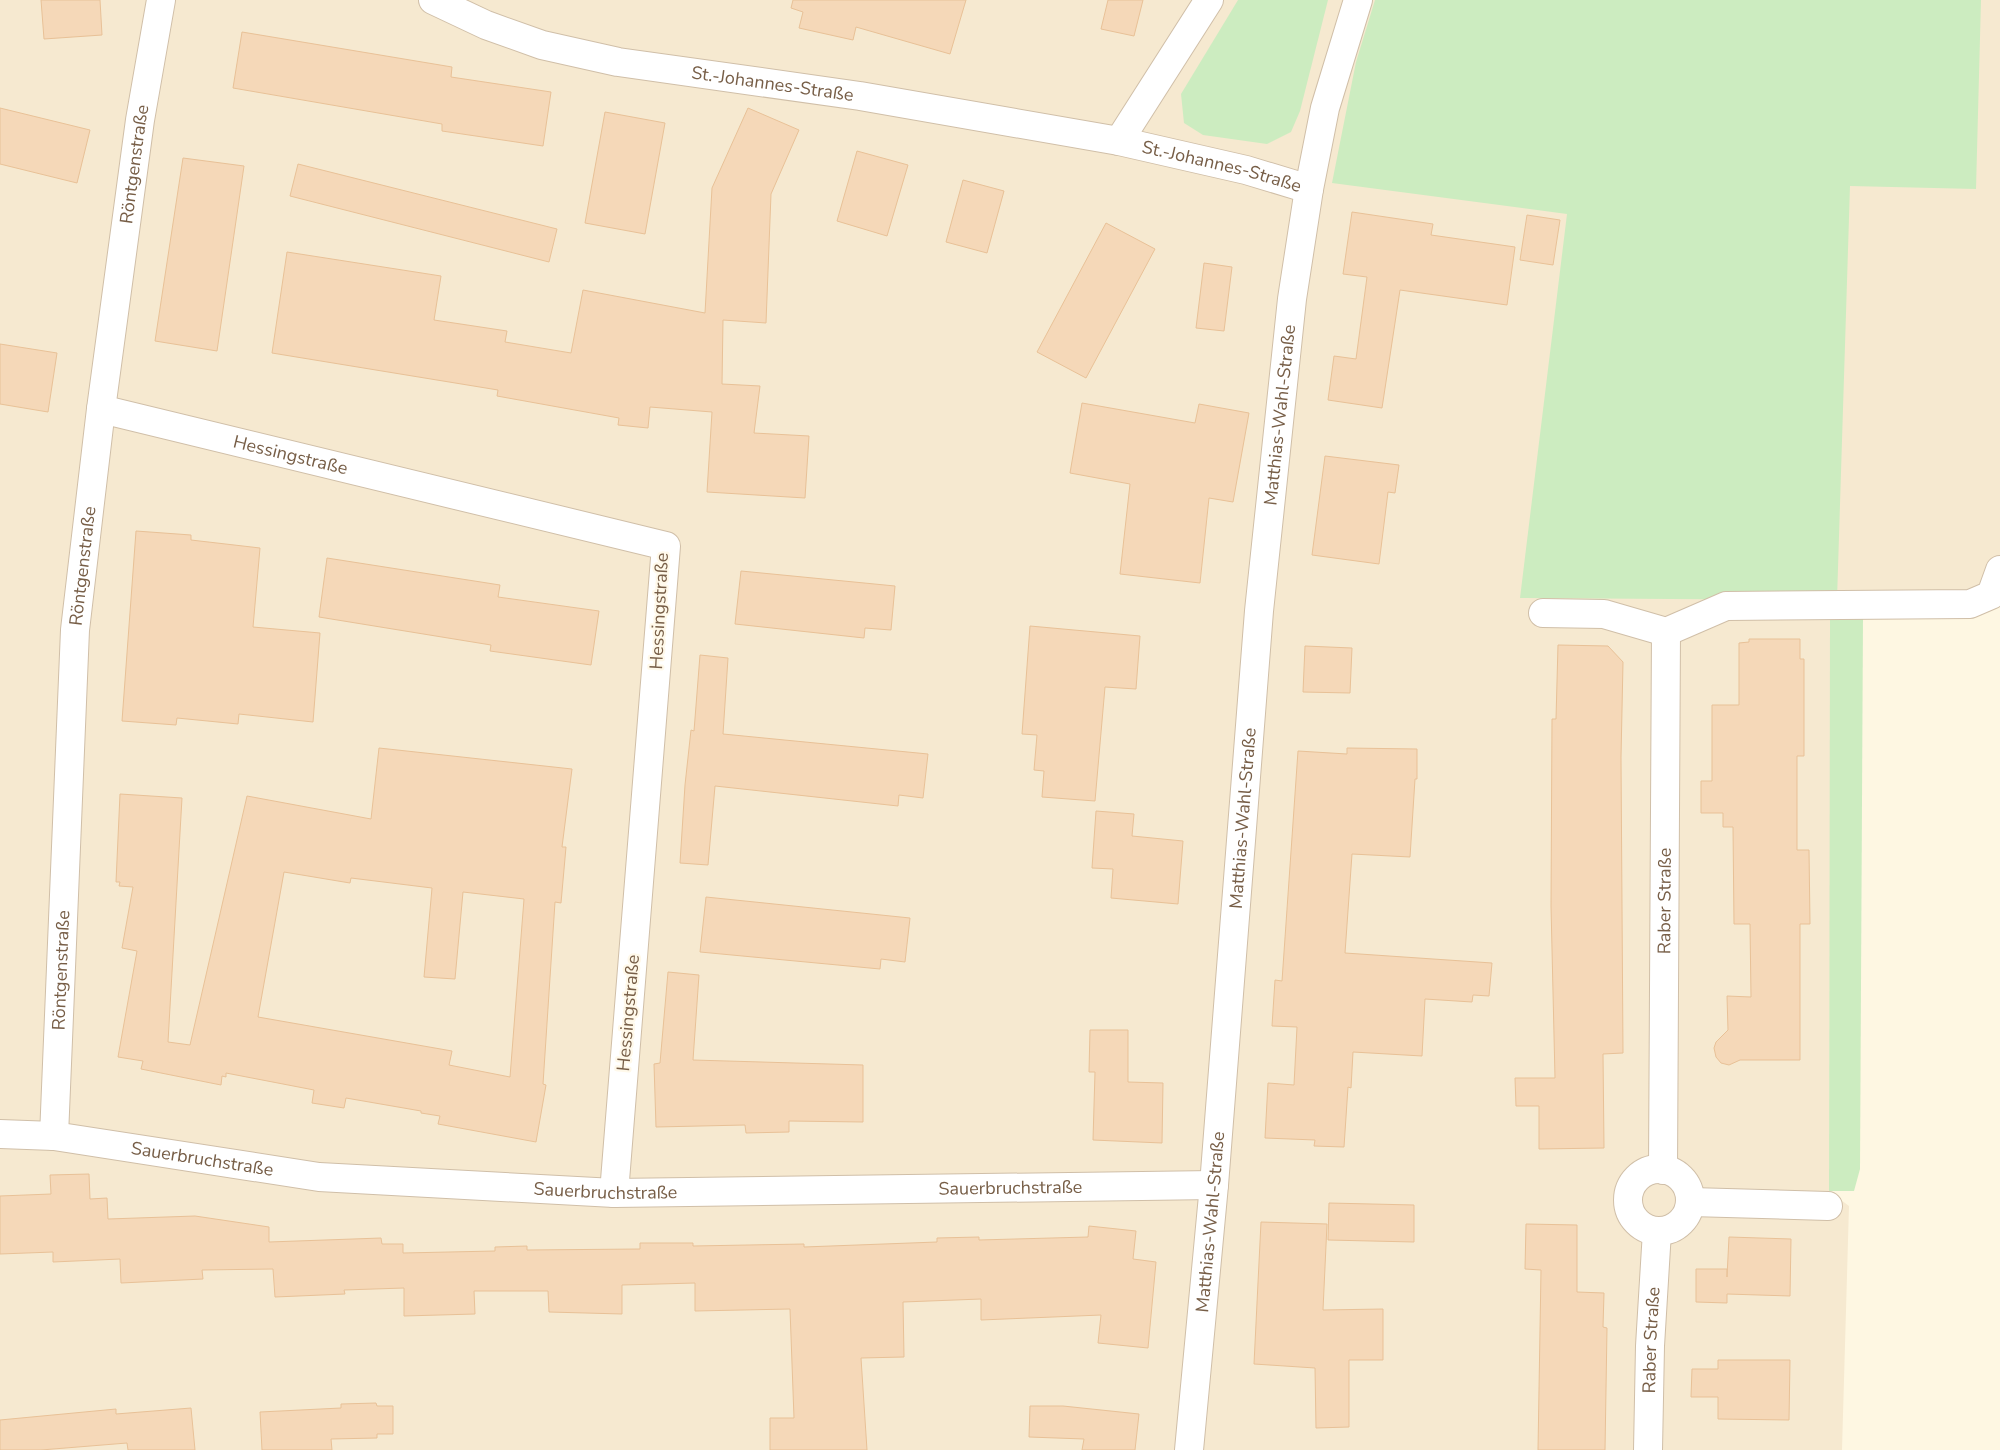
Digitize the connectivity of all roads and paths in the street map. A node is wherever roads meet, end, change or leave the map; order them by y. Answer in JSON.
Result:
{"nodes":[{"id":1,"x":161,"y":0,"type":"edge"},
{"id":2,"x":433,"y":0,"type":"edge"},
{"id":3,"x":1209,"y":0,"type":"edge"},
{"id":4,"x":1358,"y":0,"type":"edge"},
{"id":5,"x":1119,"y":141,"type":"junction"},
{"id":6,"x":1309,"y":189,"type":"junction"},
{"id":7,"x":101,"y":409,"type":"junction"},
{"id":8,"x":2000,"y":570,"type":"edge"},
{"id":9,"x":1543,"y":613,"type":"dead end"},
{"id":10,"x":1666,"y":632,"type":"junction"},
{"id":11,"x":0,"y":1134,"type":"edge"},
{"id":12,"x":54,"y":1136,"type":"junction"},
{"id":13,"x":1663,"y":1170,"type":"junction"},
{"id":14,"x":1214,"y":1185,"type":"junction"},
{"id":15,"x":614,"y":1193,"type":"junction"},
{"id":16,"x":1690,"y":1202,"type":"junction"},
{"id":17,"x":1828,"y":1206,"type":"dead end"},
{"id":18,"x":1657,"y":1230,"type":"junction"},
{"id":19,"x":1190,"y":1450,"type":"edge"},
{"id":20,"x":1648,"y":1450,"type":"edge"}],
"edges":[{"from":1,"to":7,"type":"street","name":"Röntgenstraße"},
{"from":2,"to":5,"type":"street","name":"St.-Johannes-Straße"},
{"from":3,"to":5,"type":"street","name":"St.-Johannes-Straße"},
{"from":4,"to":6,"type":"street","name":"St.-Johannes-Straße"},
{"from":5,"to":6,"type":"street","name":"St.-Johannes-Straße"},
{"from":6,"to":14,"type":"street","name":"Matthias-Wahl-Straße"},
{"from":7,"to":12,"type":"street","name":"Röntgenstraße"},
{"from":7,"to":15,"type":"street","name":"Hessingstraße"},
{"from":8,"to":10,"type":"street"},
{"from":9,"to":10,"type":"street"},
{"from":10,"to":13,"type":"street","name":"Raber Straße"},
{"from":11,"to":12,"type":"street","name":"Sauerbruchstraße"},
{"from":12,"to":15,"type":"street","name":"Sauerbruchstraße"},
{"from":13,"to":16,"type":"street"},
{"from":13,"to":18,"type":"street"},
{"from":14,"to":15,"type":"street","name":"Sauerbruchstraße"},
{"from":14,"to":19,"type":"street","name":"Matthias-Wahl-Straße"},
{"from":16,"to":17,"type":"street"},
{"from":16,"to":18,"type":"street"},
{"from":18,"to":20,"type":"street","name":"Raber Straße"}]}
